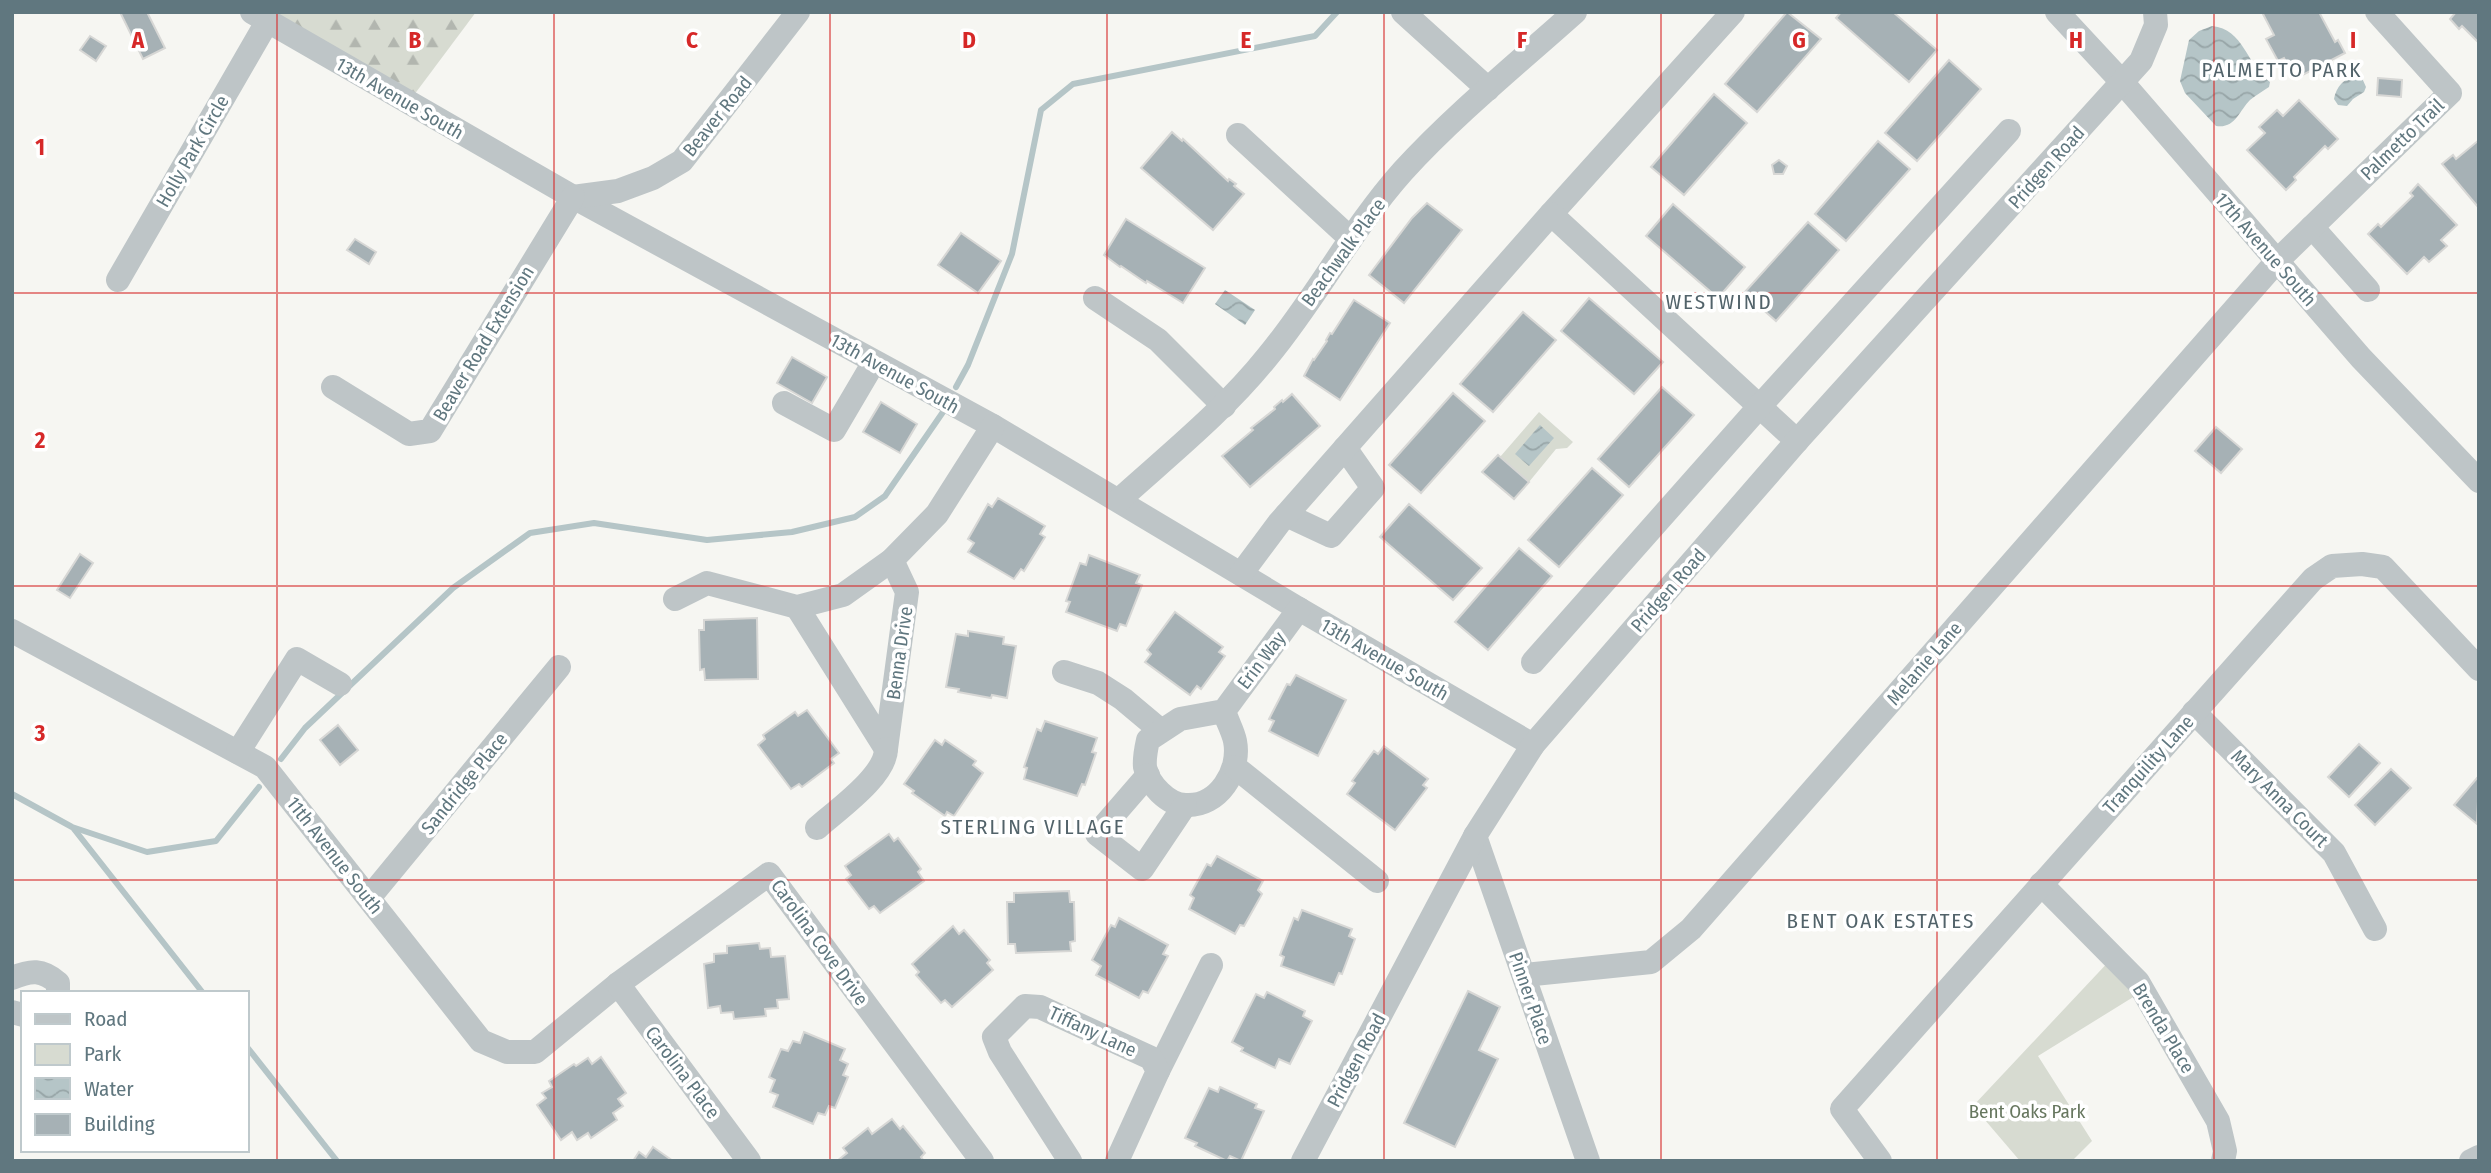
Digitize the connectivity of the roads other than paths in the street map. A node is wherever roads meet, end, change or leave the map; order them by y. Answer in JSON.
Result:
{"nodes":[{"id":1,"x":798,"y":12,"type":"edge"},
{"id":2,"x":1403,"y":12,"type":"edge"},
{"id":3,"x":1575,"y":12,"type":"edge"},
{"id":4,"x":1733,"y":12,"type":"edge"},
{"id":5,"x":2057,"y":12,"type":"edge"},
{"id":6,"x":2155,"y":12,"type":"edge"},
{"id":7,"x":2377,"y":12,"type":"edge"},
{"id":8,"x":259,"y":17,"type":"edge"},
{"id":9,"x":2123,"y":83,"type":"junction"},
{"id":10,"x":1488,"y":89,"type":"junction"},
{"id":11,"x":2009,"y":131,"type":"dead end"},
{"id":12,"x":1238,"y":135,"type":"dead end"},
{"id":13,"x":573,"y":197,"type":"junction"},
{"id":14,"x":1551,"y":214,"type":"junction"},
{"id":15,"x":2312,"y":227,"type":"junction"},
{"id":16,"x":1351,"y":239,"type":"junction"},
{"id":17,"x":2277,"y":261,"type":"junction"},
{"id":18,"x":118,"y":280,"type":"dead end"},
{"id":19,"x":2368,"y":290,"type":"dead end"},
{"id":20,"x":1095,"y":298,"type":"dead end"},
{"id":21,"x":874,"y":362,"type":"junction"},
{"id":22,"x":333,"y":387,"type":"dead end"},
{"id":23,"x":784,"y":403,"type":"dead end"},
{"id":24,"x":1224,"y":406,"type":"junction"},
{"id":25,"x":1759,"y":407,"type":"junction"},
{"id":26,"x":993,"y":426,"type":"junction"},
{"id":27,"x":1797,"y":442,"type":"junction"},
{"id":28,"x":1345,"y":449,"type":"junction"},
{"id":29,"x":2479,"y":481,"type":"edge"},
{"id":30,"x":1119,"y":500,"type":"junction"},
{"id":31,"x":1286,"y":515,"type":"junction"},
{"id":32,"x":892,"y":560,"type":"junction"},
{"id":33,"x":1241,"y":574,"type":"junction"},
{"id":34,"x":675,"y":599,"type":"dead end"},
{"id":35,"x":797,"y":607,"type":"junction"},
{"id":36,"x":1299,"y":609,"type":"junction"},
{"id":37,"x":12,"y":631,"type":"edge"},
{"id":38,"x":1533,"y":662,"type":"dead end"},
{"id":39,"x":559,"y":667,"type":"dead end"},
{"id":40,"x":2479,"y":669,"type":"edge"},
{"id":41,"x":1064,"y":672,"type":"dead end"},
{"id":42,"x":340,"y":684,"type":"dead end"},
{"id":43,"x":1224,"y":711,"type":"junction"},
{"id":44,"x":2194,"y":712,"type":"junction"},
{"id":45,"x":1160,"y":730,"type":"junction"},
{"id":46,"x":1533,"y":745,"type":"junction"},
{"id":47,"x":886,"y":749,"type":"junction"},
{"id":48,"x":238,"y":752,"type":"junction"},
{"id":49,"x":1234,"y":767,"type":"junction"},
{"id":50,"x":1148,"y":775,"type":"junction"},
{"id":51,"x":1185,"y":805,"type":"junction"},
{"id":52,"x":817,"y":828,"type":"dead end"},
{"id":53,"x":1475,"y":836,"type":"junction"},
{"id":54,"x":1377,"y":881,"type":"dead end"},
{"id":55,"x":2041,"y":884,"type":"junction"},
{"id":56,"x":369,"y":898,"type":"junction"},
{"id":57,"x":2375,"y":929,"type":"dead end"},
{"id":58,"x":1211,"y":965,"type":"dead end"},
{"id":59,"x":1524,"y":975,"type":"junction"},
{"id":60,"x":12,"y":978,"type":"edge"},
{"id":61,"x":618,"y":984,"type":"junction"},
{"id":62,"x":58,"y":991,"type":"edge"},
{"id":63,"x":1158,"y":1071,"type":"junction"},
{"id":64,"x":2479,"y":1157,"type":"edge"},
{"id":65,"x":749,"y":1161,"type":"edge"},
{"id":66,"x":982,"y":1161,"type":"edge"},
{"id":67,"x":1070,"y":1161,"type":"edge"},
{"id":68,"x":1117,"y":1161,"type":"edge"},
{"id":69,"x":1303,"y":1161,"type":"edge"},
{"id":70,"x":1588,"y":1161,"type":"edge"},
{"id":71,"x":1880,"y":1161,"type":"edge"},
{"id":72,"x":2223,"y":1161,"type":"edge"},
{"id":73,"x":2472,"y":1161,"type":"edge"}],
"edges":[{"from":1,"to":13,"type":"street","name":"Beaver Road"},
{"from":2,"to":10,"type":"street"},
{"from":3,"to":10,"type":"street","name":"Beachwalk Place"},
{"from":4,"to":14,"type":"street"},
{"from":5,"to":9,"type":"street","name":"17th Avenue South"},
{"from":6,"to":9,"type":"street"},
{"from":7,"to":15,"type":"street","name":"Palmetto Trail"},
{"from":8,"to":13,"type":"street","name":"13th Avenue South"},
{"from":8,"to":18,"type":"street","name":"Holly Park Circle"},
{"from":9,"to":17,"type":"street","name":"17th Avenue South"},
{"from":9,"to":27,"type":"street","name":"Pridgen Road"},
{"from":10,"to":16,"type":"street","name":"Beachwalk Place"},
{"from":11,"to":25,"type":"street"},
{"from":12,"to":16,"type":"street"},
{"from":13,"to":21,"type":"street","name":"13th Avenue South"},
{"from":13,"to":22,"type":"street","name":"Beaver Road Extension"},
{"from":14,"to":25,"type":"street"},
{"from":14,"to":28,"type":"street"},
{"from":15,"to":17,"type":"street","name":"Palmetto Trail"},
{"from":15,"to":19,"type":"street"},
{"from":16,"to":24,"type":"street","name":"Beachwalk Place"},
{"from":17,"to":29,"type":"street","name":"17th Avenue South"},
{"from":17,"to":59,"type":"street","name":"Melanie Lane"},
{"from":20,"to":24,"type":"street"},
{"from":21,"to":23,"type":"street"},
{"from":21,"to":26,"type":"street","name":"13th Avenue South"},
{"from":24,"to":30,"type":"street","name":"Beachwalk Place"},
{"from":25,"to":27,"type":"street"},
{"from":25,"to":38,"type":"street"},
{"from":26,"to":30,"type":"street","name":"13th Avenue South"},
{"from":26,"to":32,"type":"street"},
{"from":27,"to":46,"type":"street","name":"Pridgen Road"},
{"from":28,"to":31,"type":"street"},
{"from":28,"to":31,"type":"street"},
{"from":30,"to":33,"type":"street","name":"13th Avenue South"},
{"from":31,"to":33,"type":"street"},
{"from":32,"to":35,"type":"street"},
{"from":32,"to":47,"type":"street","name":"Benna Drive"},
{"from":33,"to":36,"type":"street","name":"13th Avenue South"},
{"from":34,"to":35,"type":"street"},
{"from":35,"to":47,"type":"street","name":"Benna Drive"},
{"from":36,"to":43,"type":"street","name":"Erin Way"},
{"from":36,"to":46,"type":"street","name":"13th Avenue South"},
{"from":37,"to":48,"type":"street","name":"11th Avenue South"},
{"from":39,"to":56,"type":"street","name":"Sandridge Place"},
{"from":40,"to":44,"type":"street","name":"Tranquility Lane"},
{"from":41,"to":45,"type":"street"},
{"from":42,"to":48,"type":"street"},
{"from":43,"to":45,"type":"street"},
{"from":43,"to":49,"type":"street"},
{"from":44,"to":55,"type":"street","name":"Tranquility Lane"},
{"from":44,"to":57,"type":"street","name":"Mary Anna Court"},
{"from":45,"to":50,"type":"street"},
{"from":46,"to":53,"type":"street","name":"Pridgen Road"},
{"from":47,"to":52,"type":"street","name":"Benna Drive"},
{"from":48,"to":56,"type":"street","name":"11th Avenue South"},
{"from":49,"to":51,"type":"street"},
{"from":49,"to":54,"type":"street"},
{"from":50,"to":51,"type":"street"},
{"from":50,"to":51,"type":"street"},
{"from":53,"to":59,"type":"street","name":"Pinner Place"},
{"from":53,"to":69,"type":"street","name":"Pridgen Road"},
{"from":55,"to":71,"type":"street","name":"Tranquility Lane"},
{"from":55,"to":72,"type":"street","name":"Brenda Place"},
{"from":56,"to":61,"type":"street","name":"11th Avenue South"},
{"from":58,"to":63,"type":"street"},
{"from":59,"to":70,"type":"street","name":"Pinner Place"},
{"from":60,"to":62,"type":"street"},
{"from":61,"to":65,"type":"street","name":"Carolina Place"},
{"from":61,"to":66,"type":"street","name":"Carolina Cove Drive"},
{"from":63,"to":67,"type":"street","name":"Tiffany Lane"},
{"from":63,"to":68,"type":"street","name":"Tiffany Lane"},
{"from":64,"to":73,"type":"street"}]}
